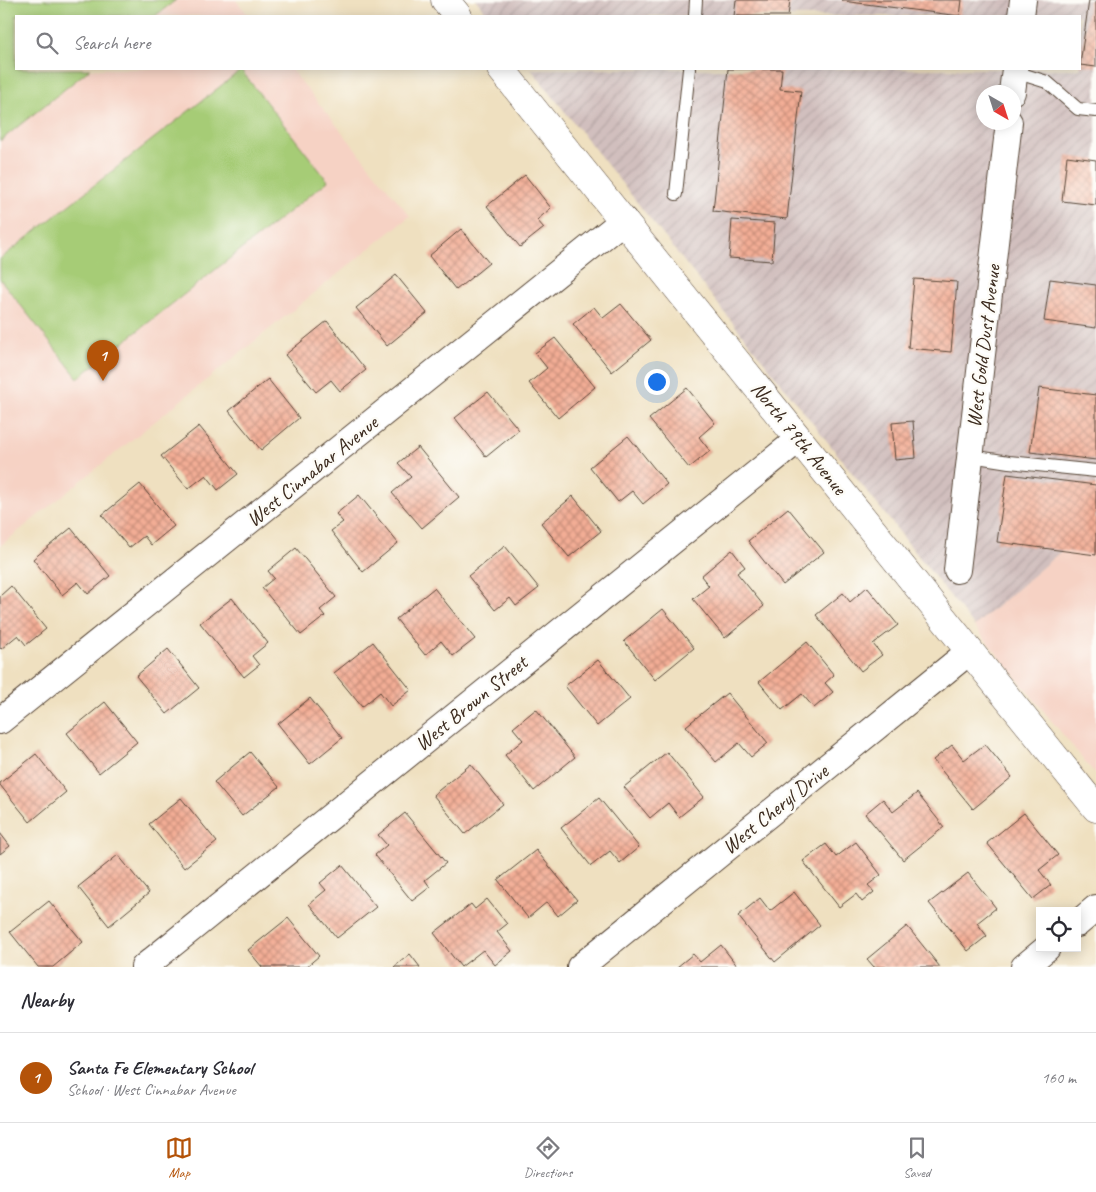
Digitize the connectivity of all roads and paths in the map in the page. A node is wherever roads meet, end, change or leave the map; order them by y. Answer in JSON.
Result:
{"nodes":[{"id":1,"x":445,"y":0,"type":"edge"},
{"id":2,"x":696,"y":0,"type":"edge"},
{"id":3,"x":1023,"y":0,"type":"edge"},
{"id":4,"x":457,"y":15,"type":"edge"},
{"id":5,"x":694,"y":15,"type":"edge"},
{"id":6,"x":1021,"y":15,"type":"edge"},
{"id":7,"x":502,"y":70,"type":"edge"},
{"id":8,"x":689,"y":70,"type":"edge"},
{"id":9,"x":1014,"y":78,"type":"edge"},
{"id":10,"x":1096,"y":111,"type":"edge"},
{"id":11,"x":1008,"y":130,"type":"edge"},
{"id":12,"x":676,"y":194,"type":"dead end"},
{"id":13,"x":624,"y":220,"type":"junction"},
{"id":14,"x":799,"y":439,"type":"junction"},
{"id":15,"x":970,"y":456,"type":"junction"},
{"id":16,"x":1096,"y":471,"type":"edge"},
{"id":17,"x":957,"y":570,"type":"dead end"},
{"id":18,"x":970,"y":651,"type":"junction"},
{"id":19,"x":0,"y":721,"type":"edge"},
{"id":20,"x":1096,"y":808,"type":"edge"},
{"id":21,"x":1096,"y":908,"type":"edge"},
{"id":22,"x":1081,"y":921,"type":"edge"},
{"id":23,"x":1042,"y":952,"type":"edge"},
{"id":24,"x":144,"y":967,"type":"edge"},
{"id":25,"x":580,"y":967,"type":"edge"},
{"id":26,"x":1024,"y":967,"type":"edge"}],
"edges":[{"from":1,"to":4,"type":"street"},
{"from":2,"to":5,"type":"lane"},
{"from":3,"to":6,"type":"street"},
{"from":7,"to":13,"type":"street","name":"North 79th Avenue"},
{"from":8,"to":12,"type":"lane"},
{"from":9,"to":10,"type":"lane"},
{"from":11,"to":15,"type":"street","name":"West Gold Dust Avenue"},
{"from":13,"to":14,"type":"street","name":"North 79th Avenue"},
{"from":13,"to":19,"type":"street","name":"West Cinnabar Avenue"},
{"from":14,"to":18,"type":"street","name":"North 79th Avenue"},
{"from":14,"to":24,"type":"street","name":"West Brown Street"},
{"from":15,"to":16,"type":"lane"},
{"from":15,"to":17,"type":"street","name":"West Gold Dust Avenue"},
{"from":18,"to":20,"type":"street","name":"North 79th Avenue"},
{"from":18,"to":25,"type":"street","name":"West Cheryl Drive"},
{"from":21,"to":22,"type":"street"},
{"from":23,"to":26,"type":"street"}]}
